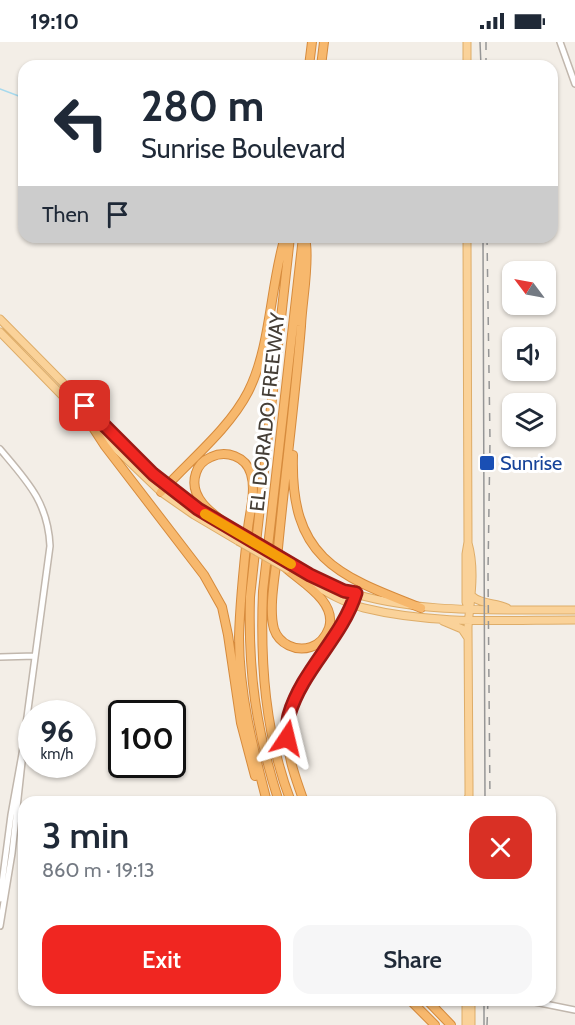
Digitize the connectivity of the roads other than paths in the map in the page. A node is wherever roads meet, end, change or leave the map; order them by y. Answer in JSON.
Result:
{"nodes":[{"id":1,"x":312,"y":42,"type":"edge"},
{"id":2,"x":324,"y":42,"type":"edge"},
{"id":3,"x":467,"y":42,"type":"edge"},
{"id":4,"x":560,"y":42,"type":"edge"},
{"id":5,"x":310,"y":60,"type":"edge"},
{"id":6,"x":322,"y":60,"type":"edge"},
{"id":7,"x":467,"y":60,"type":"edge"},
{"id":8,"x":575,"y":84,"type":"edge"},
{"id":9,"x":284,"y":243,"type":"edge"},
{"id":10,"x":289,"y":243,"type":"edge"},
{"id":11,"x":303,"y":243,"type":"edge"},
{"id":12,"x":306,"y":243,"type":"edge"},
{"id":13,"x":467,"y":243,"type":"edge"},
{"id":14,"x":0,"y":319,"type":"edge"},
{"id":15,"x":0,"y":332,"type":"edge"},
{"id":16,"x":294,"y":402,"type":"junction"},
{"id":17,"x":92,"y":426,"type":"junction"},
{"id":18,"x":0,"y":449,"type":"edge"},
{"id":19,"x":163,"y":489,"type":"junction"},
{"id":20,"x":239,"y":538,"type":"junction"},
{"id":21,"x":468,"y":542,"type":"junction"},
{"id":22,"x":287,"y":566,"type":"junction"},
{"id":23,"x":356,"y":593,"type":"junction"},
{"id":24,"x":472,"y":596,"type":"junction"},
{"id":25,"x":352,"y":604,"type":"junction"},
{"id":26,"x":422,"y":608,"type":"junction"},
{"id":27,"x":469,"y":609,"type":"junction"},
{"id":28,"x":510,"y":609,"type":"junction"},
{"id":29,"x":575,"y":610,"type":"edge"},
{"id":30,"x":438,"y":619,"type":"junction"},
{"id":31,"x":468,"y":619,"type":"junction"},
{"id":32,"x":575,"y":620,"type":"edge"},
{"id":33,"x":468,"y":638,"type":"junction"},
{"id":34,"x":35,"y":656,"type":"junction"},
{"id":35,"x":0,"y":657,"type":"edge"},
{"id":36,"x":29,"y":700,"type":"edge"},
{"id":37,"x":18,"y":776,"type":"edge"},
{"id":38,"x":21,"y":778,"type":"edge"},
{"id":39,"x":20,"y":796,"type":"edge"},
{"id":40,"x":264,"y":796,"type":"edge"},
{"id":41,"x":266,"y":796,"type":"edge"},
{"id":42,"x":277,"y":796,"type":"edge"},
{"id":43,"x":289,"y":796,"type":"edge"},
{"id":44,"x":302,"y":796,"type":"edge"},
{"id":45,"x":469,"y":796,"type":"edge"},
{"id":46,"x":18,"y":811,"type":"edge"},
{"id":47,"x":0,"y":899,"type":"edge"},
{"id":48,"x":0,"y":926,"type":"edge"},
{"id":49,"x":416,"y":1006,"type":"edge"},
{"id":50,"x":433,"y":1006,"type":"edge"},
{"id":51,"x":466,"y":1006,"type":"edge"},
{"id":52,"x":471,"y":1006,"type":"edge"},
{"id":53,"x":555,"y":1006,"type":"edge"},
{"id":54,"x":575,"y":1010,"type":"edge"},
{"id":55,"x":435,"y":1025,"type":"edge"},
{"id":56,"x":451,"y":1025,"type":"edge"},
{"id":57,"x":466,"y":1025,"type":"edge"},
{"id":58,"x":471,"y":1025,"type":"edge"}],
"edges":[{"from":1,"to":5,"type":"highway"},
{"from":2,"to":6,"type":"highway"},
{"from":3,"to":7,"type":"main road"},
{"from":4,"to":8,"type":"street"},
{"from":9,"to":19,"type":"highway"},
{"from":10,"to":42,"type":"highway","name":"EL DORADO FREEWAY"},
{"from":11,"to":43,"type":"highway","name":"EL DORADO FREEWAY"},
{"from":12,"to":16,"type":"highway"},
{"from":13,"to":21,"type":"main road"},
{"from":14,"to":19,"type":"main road"},
{"from":15,"to":17,"type":"main road"},
{"from":16,"to":22,"type":"highway"},
{"from":16,"to":26,"type":"highway"},
{"from":17,"to":19,"type":"main road"},
{"from":17,"to":40,"type":"highway"},
{"from":18,"to":34,"type":"street"},
{"from":19,"to":20,"type":"main road"},
{"from":20,"to":22,"type":"main road","bridge":true},
{"from":20,"to":41,"type":"highway"},
{"from":21,"to":24,"type":"main road"},
{"from":21,"to":27,"type":"main road"},
{"from":22,"to":23,"type":"main road"},
{"from":22,"to":25,"type":"main road"},
{"from":23,"to":25,"type":"highway"},
{"from":23,"to":26,"type":"main road"},
{"from":24,"to":27,"type":"main road"},
{"from":24,"to":28,"type":"main road"},
{"from":25,"to":30,"type":"main road"},
{"from":25,"to":44,"type":"highway"},
{"from":26,"to":27,"type":"main road"},
{"from":27,"to":28,"type":"main road"},
{"from":27,"to":31,"type":"main road"},
{"from":28,"to":29,"type":"main road"},
{"from":30,"to":31,"type":"main road"},
{"from":30,"to":33,"type":"main road"},
{"from":31,"to":32,"type":"main road"},
{"from":31,"to":33,"type":"main road"},
{"from":33,"to":45,"type":"main road"},
{"from":34,"to":35,"type":"street"},
{"from":34,"to":36,"type":"street"},
{"from":37,"to":47,"type":"street"},
{"from":38,"to":39,"type":"street"},
{"from":46,"to":48,"type":"street"},
{"from":49,"to":55,"type":"highway"},
{"from":50,"to":56,"type":"highway"},
{"from":51,"to":57,"type":"main road"},
{"from":52,"to":58,"type":"main road"},
{"from":53,"to":54,"type":"street"}]}
